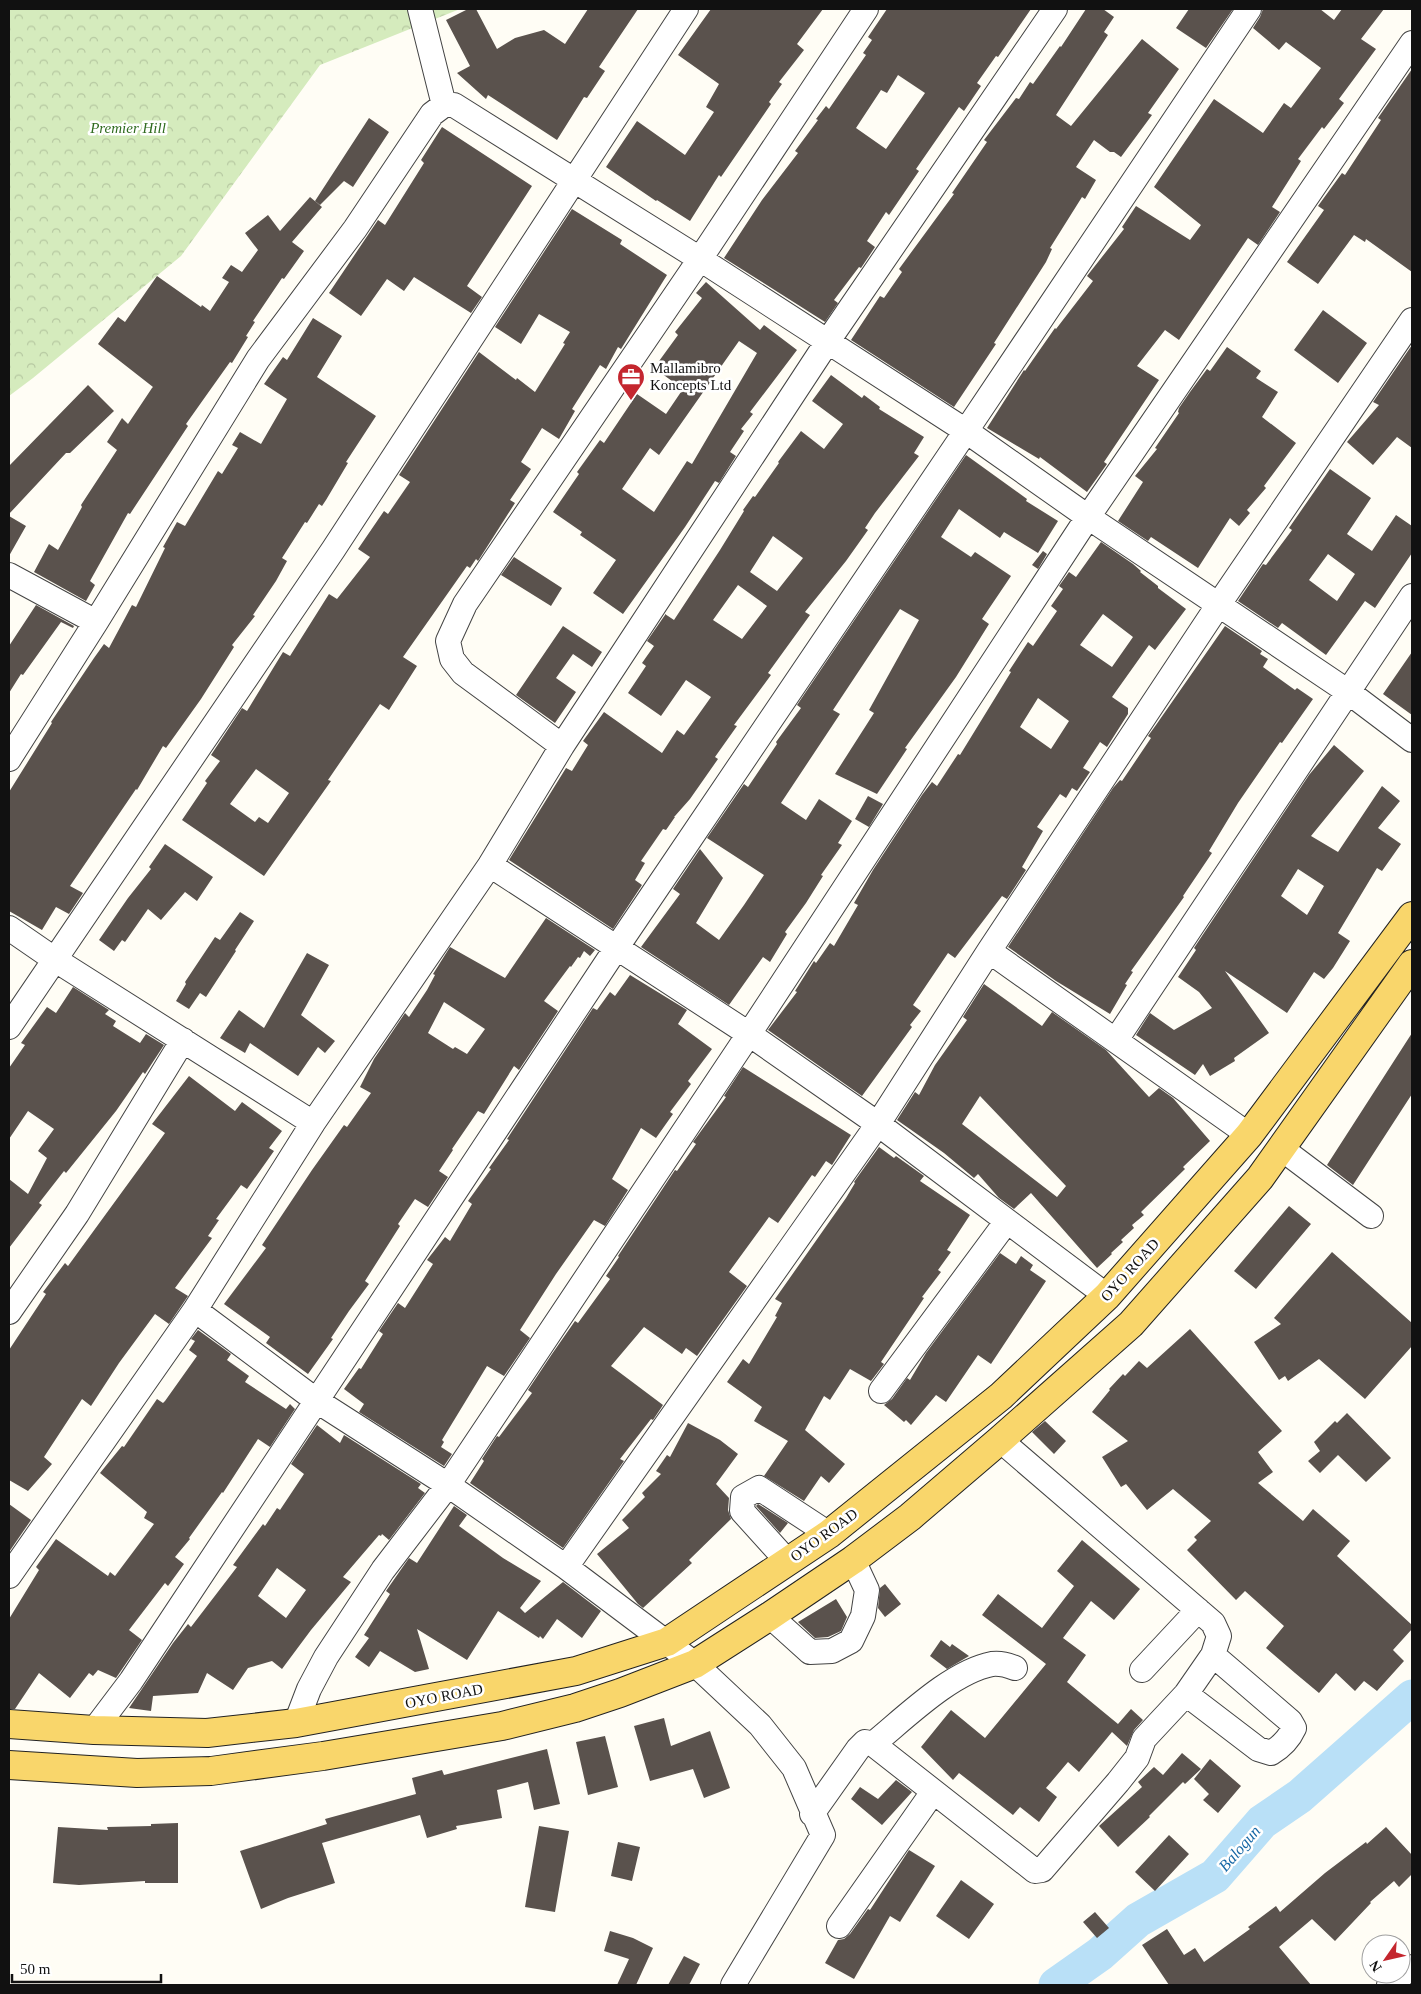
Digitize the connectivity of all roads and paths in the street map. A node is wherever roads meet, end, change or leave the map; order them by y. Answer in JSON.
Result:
{"nodes":[{"id":1,"x":420,"y":9,"type":"edge"},
{"id":2,"x":686,"y":9,"type":"edge"},
{"id":3,"x":866,"y":9,"type":"edge"},
{"id":4,"x":1055,"y":9,"type":"edge"},
{"id":5,"x":1249,"y":9,"type":"edge"},
{"id":6,"x":1412,"y":43,"type":"edge"},
{"id":7,"x":444,"y":105,"type":"junction"},
{"id":8,"x":575,"y":181,"type":"junction"},
{"id":9,"x":700,"y":259,"type":"junction"},
{"id":10,"x":1412,"y":320,"type":"edge"},
{"id":11,"x":828,"y":341,"type":"junction"},
{"id":12,"x":966,"y":431,"type":"junction"},
{"id":13,"x":1088,"y":517,"type":"junction"},
{"id":14,"x":9,"y":575,"type":"edge"},
{"id":15,"x":1412,"y":596,"type":"edge"},
{"id":16,"x":1219,"y":604,"type":"junction"},
{"id":17,"x":96,"y":622,"type":"junction"},
{"id":18,"x":1348,"y":691,"type":"junction"},
{"id":19,"x":1412,"y":740,"type":"edge"},
{"id":20,"x":562,"y":746,"type":"junction"},
{"id":21,"x":9,"y":759,"type":"edge"},
{"id":22,"x":490,"y":865,"type":"junction"},
{"id":23,"x":1412,"y":916,"type":"edge"},
{"id":24,"x":9,"y":928,"type":"edge"},
{"id":25,"x":617,"y":947,"type":"junction"},
{"id":26,"x":989,"y":951,"type":"junction"},
{"id":27,"x":54,"y":960,"type":"junction"},
{"id":28,"x":1412,"y":964,"type":"edge"},
{"id":29,"x":9,"y":1027,"type":"edge"},
{"id":30,"x":749,"y":1034,"type":"junction"},
{"id":31,"x":183,"y":1040,"type":"junction"},
{"id":32,"x":1116,"y":1040,"type":"junction"},
{"id":33,"x":313,"y":1123,"type":"junction"},
{"id":34,"x":878,"y":1124,"type":"junction"},
{"id":35,"x":1249,"y":1135,"type":"junction"},
{"id":36,"x":1282,"y":1149,"type":"junction"},
{"id":37,"x":1371,"y":1216,"type":"dead end"},
{"id":38,"x":1007,"y":1221,"type":"junction"},
{"id":39,"x":1107,"y":1296,"type":"junction"},
{"id":40,"x":195,"y":1310,"type":"junction"},
{"id":41,"x":9,"y":1312,"type":"edge"},
{"id":42,"x":881,"y":1391,"type":"dead end"},
{"id":43,"x":317,"y":1401,"type":"junction"},
{"id":44,"x":1000,"y":1440,"type":"junction"},
{"id":45,"x":448,"y":1485,"type":"junction"},
{"id":46,"x":829,"y":1534,"type":"junction"},
{"id":47,"x":853,"y":1560,"type":"junction"},
{"id":48,"x":788,"y":1562,"type":"junction"},
{"id":49,"x":566,"y":1567,"type":"junction"},
{"id":50,"x":9,"y":1576,"type":"edge"},
{"id":51,"x":1198,"y":1610,"type":"junction"},
{"id":52,"x":770,"y":1616,"type":"junction"},
{"id":53,"x":667,"y":1642,"type":"junction"},
{"id":54,"x":1213,"y":1655,"type":"junction"},
{"id":55,"x":695,"y":1664,"type":"junction"},
{"id":56,"x":1015,"y":1668,"type":"dead end"},
{"id":57,"x":1142,"y":1670,"type":"dead end"},
{"id":58,"x":1186,"y":1694,"type":"junction"},
{"id":59,"x":296,"y":1723,"type":"junction"},
{"id":60,"x":9,"y":1724,"type":"edge"},
{"id":61,"x":94,"y":1730,"type":"junction"},
{"id":62,"x":873,"y":1744,"type":"junction"},
{"id":63,"x":9,"y":1765,"type":"edge"},
{"id":64,"x":933,"y":1792,"type":"junction"},
{"id":65,"x":812,"y":1814,"type":"junction"},
{"id":66,"x":839,"y":1926,"type":"dead end"},
{"id":67,"x":1412,"y":1967,"type":"edge"},
{"id":68,"x":734,"y":1985,"type":"edge"},
{"id":69,"x":1389,"y":1985,"type":"edge"}],
"edges":[{"from":1,"to":7,"type":"street"},
{"from":2,"to":8,"type":"street"},
{"from":3,"to":9,"type":"street"},
{"from":4,"to":11,"type":"street"},
{"from":5,"to":12,"type":"street"},
{"from":6,"to":13,"type":"street"},
{"from":7,"to":8,"type":"street"},
{"from":7,"to":17,"type":"street"},
{"from":8,"to":9,"type":"street"},
{"from":8,"to":27,"type":"street"},
{"from":9,"to":11,"type":"street"},
{"from":9,"to":20,"type":"street"},
{"from":10,"to":16,"type":"street"},
{"from":11,"to":12,"type":"street"},
{"from":11,"to":20,"type":"street"},
{"from":12,"to":13,"type":"street"},
{"from":12,"to":25,"type":"street"},
{"from":13,"to":16,"type":"street"},
{"from":13,"to":30,"type":"street"},
{"from":14,"to":17,"type":"street"},
{"from":15,"to":18,"type":"street"},
{"from":16,"to":18,"type":"street"},
{"from":16,"to":26,"type":"street"},
{"from":17,"to":21,"type":"street"},
{"from":18,"to":19,"type":"street"},
{"from":18,"to":32,"type":"street"},
{"from":20,"to":22,"type":"street"},
{"from":22,"to":25,"type":"street"},
{"from":22,"to":33,"type":"street"},
{"from":23,"to":35,"type":"main road","name":"OYO ROAD"},
{"from":24,"to":27,"type":"street"},
{"from":25,"to":30,"type":"street"},
{"from":25,"to":43,"type":"street"},
{"from":26,"to":32,"type":"street"},
{"from":26,"to":34,"type":"street"},
{"from":27,"to":29,"type":"street"},
{"from":27,"to":31,"type":"street"},
{"from":28,"to":36,"type":"main road"},
{"from":30,"to":34,"type":"street"},
{"from":30,"to":45,"type":"street"},
{"from":31,"to":33,"type":"street"},
{"from":31,"to":41,"type":"street"},
{"from":32,"to":35,"type":"street"},
{"from":33,"to":40,"type":"street"},
{"from":34,"to":38,"type":"street"},
{"from":34,"to":49,"type":"street"},
{"from":35,"to":39,"type":"main road","name":"OYO ROAD"},
{"from":36,"to":37,"type":"street"},
{"from":36,"to":44,"type":"main road"},
{"from":38,"to":39,"type":"street"},
{"from":38,"to":42,"type":"street"},
{"from":39,"to":46,"type":"main road","name":"OYO ROAD"},
{"from":40,"to":43,"type":"street"},
{"from":40,"to":50,"type":"street"},
{"from":43,"to":45,"type":"street"},
{"from":43,"to":61,"type":"street"},
{"from":44,"to":47,"type":"main road"},
{"from":44,"to":51,"type":"street"},
{"from":45,"to":49,"type":"street"},
{"from":45,"to":59,"type":"street"},
{"from":46,"to":48,"type":"main road","name":"OYO ROAD"},
{"from":46,"to":48,"type":"street"},
{"from":47,"to":52,"type":"main road"},
{"from":47,"to":52,"type":"street"},
{"from":48,"to":53,"type":"main road","name":"OYO ROAD"},
{"from":49,"to":53,"type":"street"},
{"from":51,"to":54,"type":"street"},
{"from":51,"to":57,"type":"street"},
{"from":52,"to":55,"type":"main road"},
{"from":53,"to":55,"type":"street"},
{"from":53,"to":59,"type":"main road","name":"OYO ROAD"},
{"from":54,"to":58,"type":"street"},
{"from":54,"to":58,"type":"street"},
{"from":55,"to":63,"type":"main road"},
{"from":55,"to":65,"type":"street"},
{"from":56,"to":62,"type":"street"},
{"from":58,"to":64,"type":"street"},
{"from":59,"to":61,"type":"main road","name":"OYO ROAD"},
{"from":60,"to":61,"type":"main road","name":"OYO ROAD"},
{"from":62,"to":64,"type":"street"},
{"from":62,"to":65,"type":"street"},
{"from":64,"to":66,"type":"street"},
{"from":65,"to":68,"type":"street"},
{"from":67,"to":69,"type":"street"}]}
